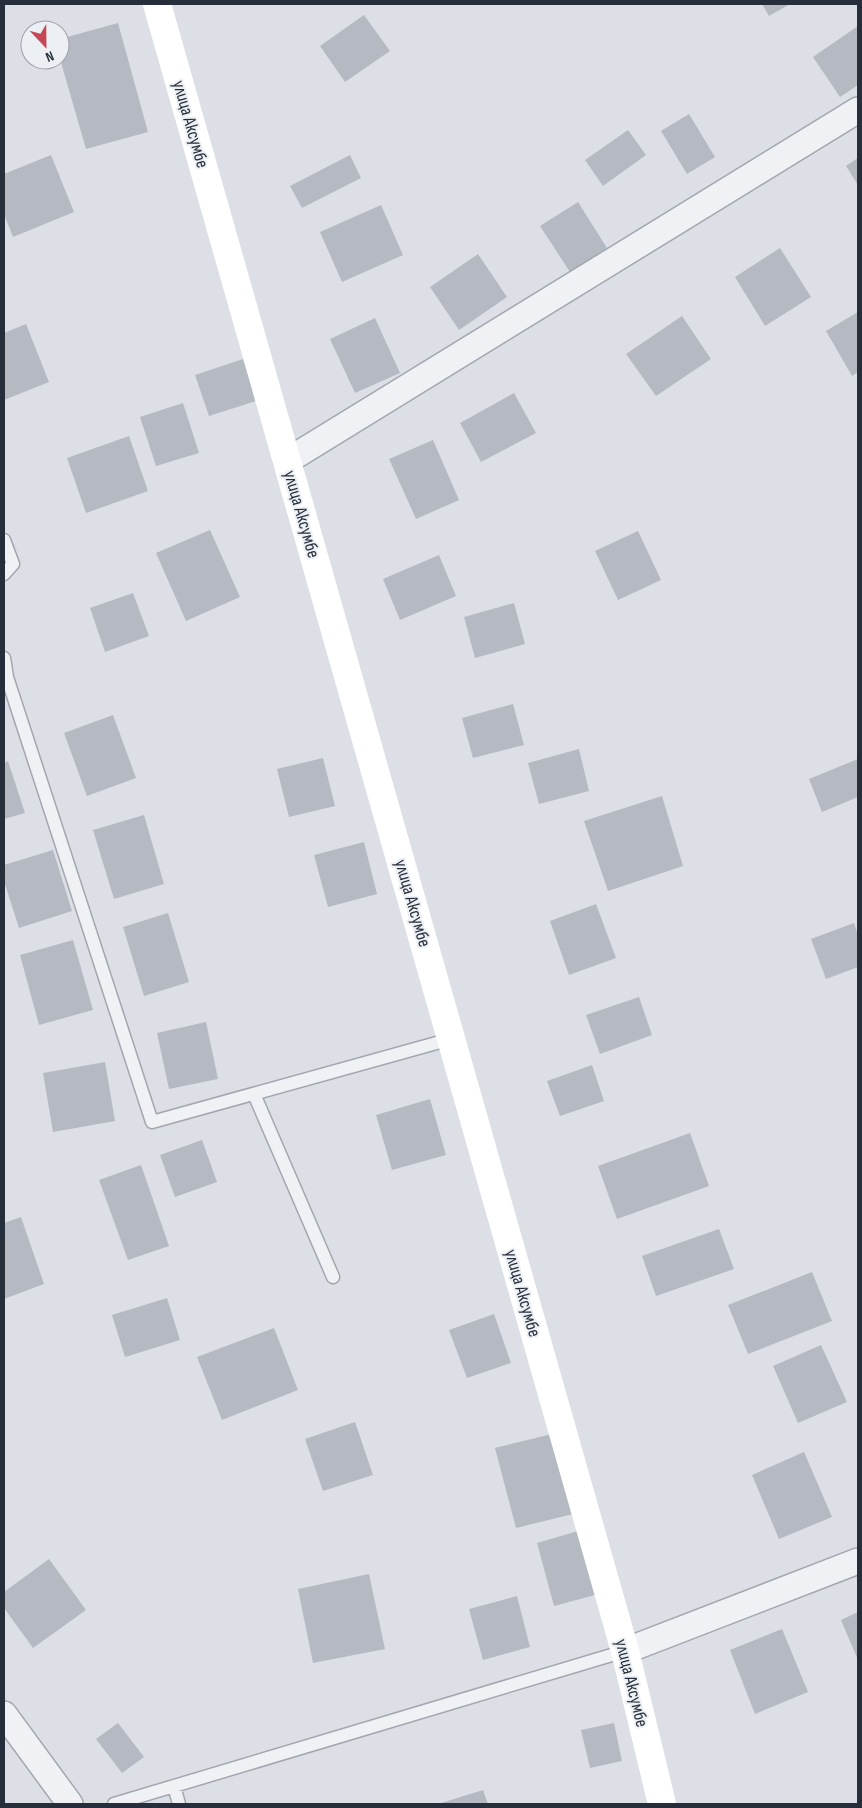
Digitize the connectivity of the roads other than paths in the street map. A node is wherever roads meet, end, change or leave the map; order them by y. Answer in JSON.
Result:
{"nodes":[{"id":1,"x":157,"y":4,"type":"edge"},
{"id":2,"x":858,"y":110,"type":"edge"},
{"id":3,"x":287,"y":461,"type":"junction"},
{"id":4,"x":4,"y":540,"type":"edge"},
{"id":5,"x":4,"y":574,"type":"edge"},
{"id":6,"x":4,"y":658,"type":"edge"},
{"id":7,"x":451,"y":1039,"type":"junction"},
{"id":8,"x":254,"y":1094,"type":"junction"},
{"id":9,"x":333,"y":1277,"type":"dead end"},
{"id":10,"x":858,"y":1561,"type":"edge"},
{"id":11,"x":625,"y":1651,"type":"junction"},
{"id":12,"x":4,"y":1714,"type":"edge"},
{"id":13,"x":174,"y":1786,"type":"junction"},
{"id":14,"x":70,"y":1804,"type":"edge"},
{"id":15,"x":114,"y":1804,"type":"edge"},
{"id":16,"x":179,"y":1804,"type":"edge"},
{"id":17,"x":662,"y":1804,"type":"edge"}],
"edges":[{"from":1,"to":3,"type":"main road","name":"улица Аксумбе"},
{"from":2,"to":3,"type":"street"},
{"from":3,"to":7,"type":"main road","name":"улица Аксумбе"},
{"from":4,"to":5,"type":"lane"},
{"from":6,"to":8,"type":"lane"},
{"from":7,"to":8,"type":"lane"},
{"from":7,"to":11,"type":"main road","name":"улица Аксумбе"},
{"from":8,"to":9,"type":"lane"},
{"from":10,"to":11,"type":"street"},
{"from":11,"to":13,"type":"lane"},
{"from":11,"to":17,"type":"main road","name":"улица Аксумбе"},
{"from":12,"to":14,"type":"street"},
{"from":13,"to":15,"type":"lane"},
{"from":13,"to":16,"type":"lane"}]}
